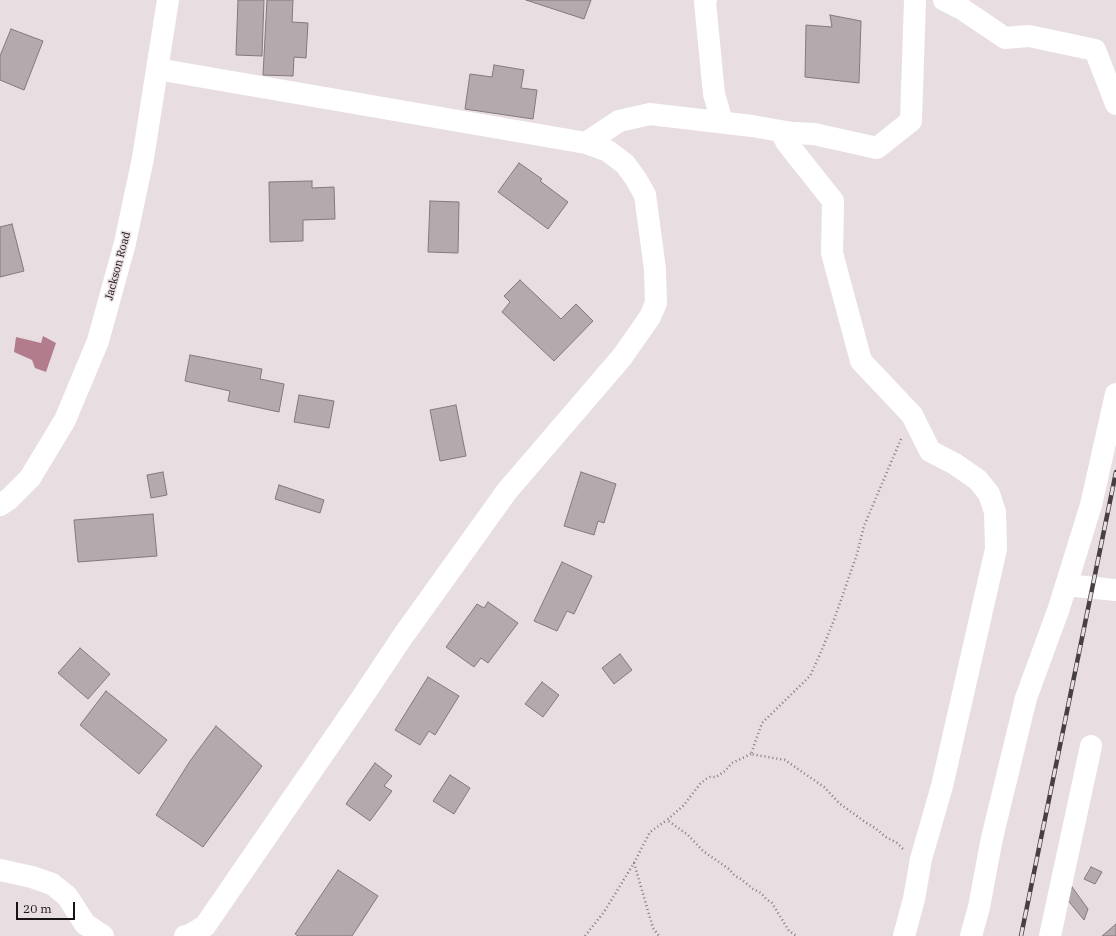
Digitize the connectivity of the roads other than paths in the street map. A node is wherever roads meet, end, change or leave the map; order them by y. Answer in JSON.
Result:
{"nodes":[{"id":1,"x":168,"y":0,"type":"edge"},
{"id":2,"x":706,"y":0,"type":"edge"},
{"id":3,"x":915,"y":0,"type":"edge"},
{"id":4,"x":944,"y":0,"type":"edge"},
{"id":5,"x":157,"y":69,"type":"junction"},
{"id":6,"x":1116,"y":104,"type":"edge"},
{"id":7,"x":722,"y":122,"type":"junction"},
{"id":8,"x":781,"y":132,"type":"junction"},
{"id":9,"x":586,"y":143,"type":"junction"},
{"id":10,"x":1116,"y":394,"type":"edge"},
{"id":11,"x":0,"y":505,"type":"edge"},
{"id":12,"x":1066,"y":585,"type":"junction"},
{"id":13,"x":1116,"y":590,"type":"edge"},
{"id":14,"x":1091,"y":746,"type":"dead end"},
{"id":15,"x":0,"y":870,"type":"edge"},
{"id":16,"x":103,"y":936,"type":"edge"},
{"id":17,"x":185,"y":936,"type":"edge"},
{"id":18,"x":904,"y":936,"type":"edge"},
{"id":19,"x":971,"y":936,"type":"edge"},
{"id":20,"x":1050,"y":936,"type":"edge"}],
"edges":[{"from":1,"to":5,"type":"street","name":"Jackson Road"},
{"from":2,"to":7,"type":"street"},
{"from":3,"to":8,"type":"street"},
{"from":4,"to":6,"type":"street"},
{"from":5,"to":9,"type":"street"},
{"from":5,"to":11,"type":"street","name":"Jackson Road"},
{"from":7,"to":8,"type":"street"},
{"from":7,"to":9,"type":"street"},
{"from":8,"to":18,"type":"street"},
{"from":9,"to":17,"type":"street"},
{"from":10,"to":12,"type":"street"},
{"from":12,"to":13,"type":"street"},
{"from":12,"to":19,"type":"street"},
{"from":14,"to":20,"type":"street"},
{"from":15,"to":16,"type":"street"}]}
